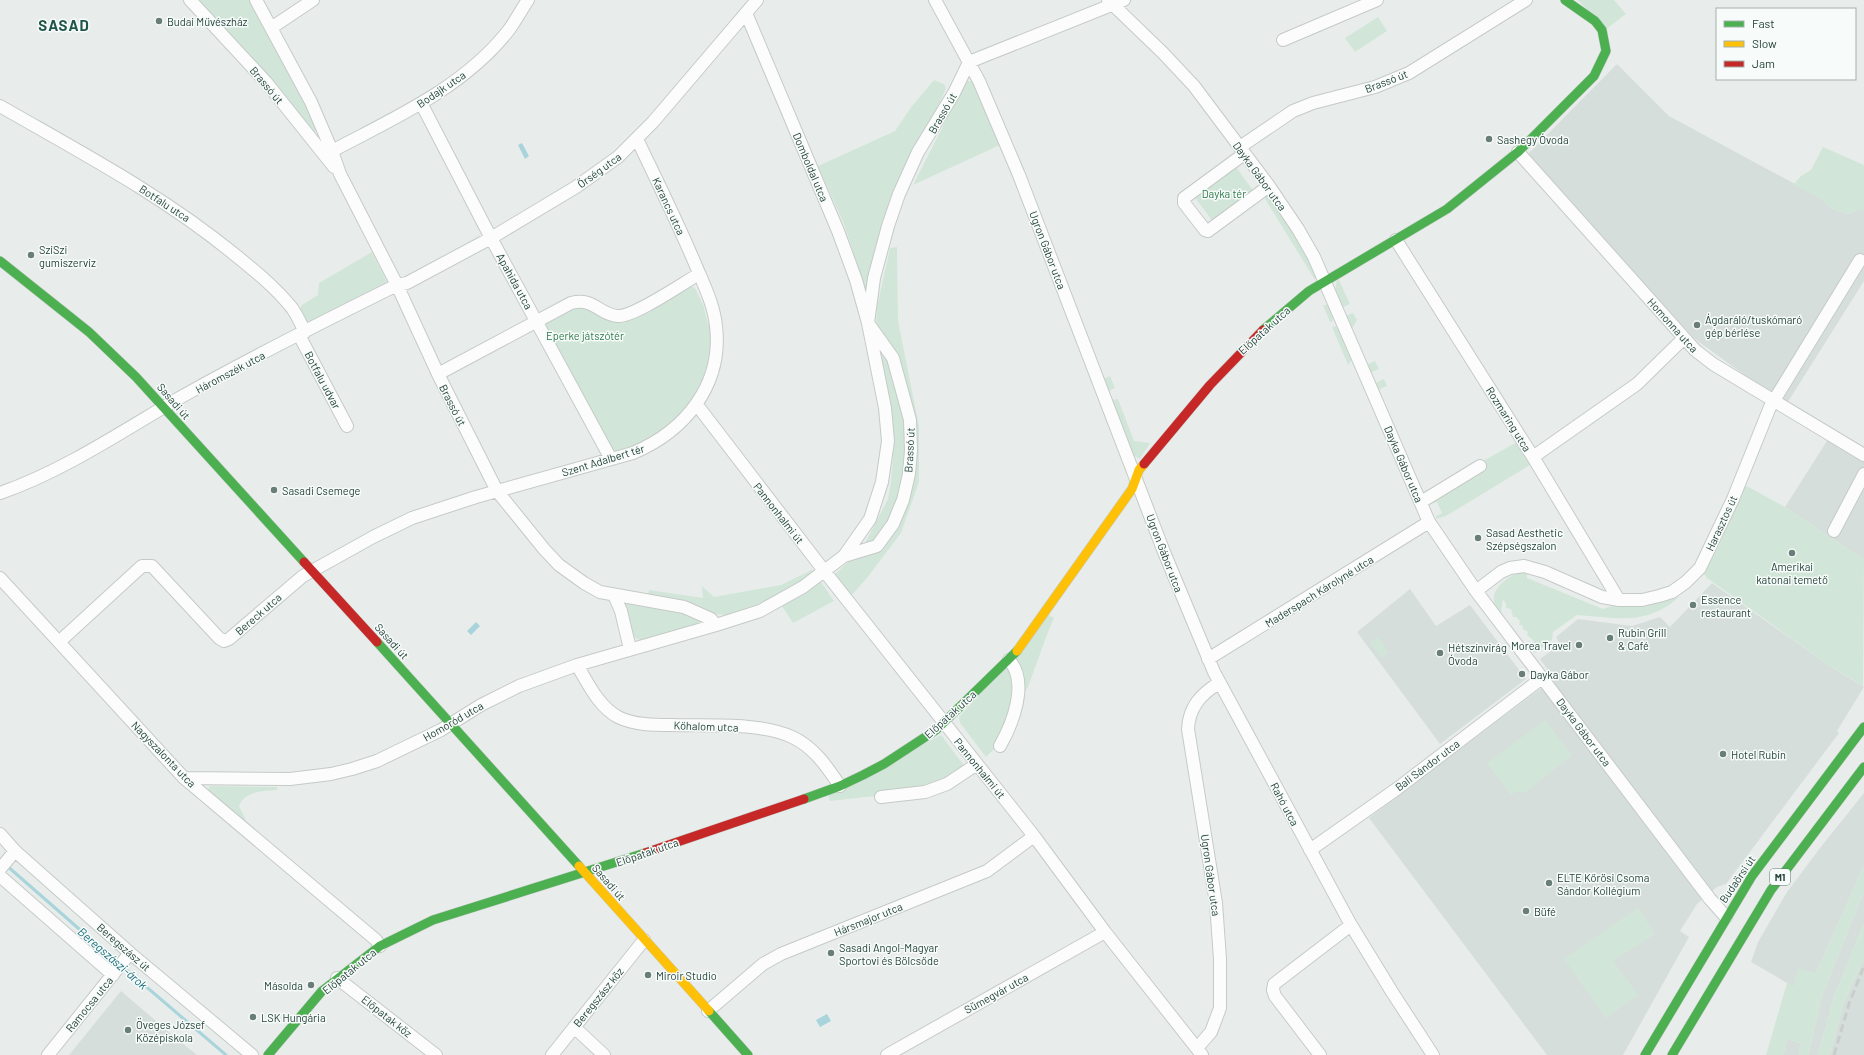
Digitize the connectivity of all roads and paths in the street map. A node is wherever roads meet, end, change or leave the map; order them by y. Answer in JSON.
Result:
{"nodes":[{"id":1,"x":190,"y":0,"type":"edge"},
{"id":2,"x":256,"y":0,"type":"edge"},
{"id":3,"x":313,"y":0,"type":"edge"},
{"id":4,"x":528,"y":0,"type":"edge"},
{"id":5,"x":757,"y":0,"type":"edge"},
{"id":6,"x":935,"y":0,"type":"edge"},
{"id":7,"x":1124,"y":0,"type":"edge"},
{"id":8,"x":1377,"y":0,"type":"edge"},
{"id":9,"x":1526,"y":0,"type":"edge"},
{"id":10,"x":1565,"y":0,"type":"edge"},
{"id":11,"x":1110,"y":2,"type":"edge"},
{"id":12,"x":746,"y":13,"type":"junction"},
{"id":13,"x":271,"y":28,"type":"junction"},
{"id":14,"x":1283,"y":40,"type":"dead end"},
{"id":15,"x":969,"y":62,"type":"junction"},
{"id":16,"x":421,"y":103,"type":"junction"},
{"id":17,"x":0,"y":106,"type":"edge"},
{"id":18,"x":637,"y":139,"type":"junction"},
{"id":19,"x":1242,"y":150,"type":"junction"},
{"id":20,"x":332,"y":151,"type":"junction"},
{"id":21,"x":1518,"y":152,"type":"junction"},
{"id":22,"x":340,"y":174,"type":"junction"},
{"id":23,"x":1268,"y":186,"type":"junction"},
{"id":24,"x":491,"y":238,"type":"junction"},
{"id":25,"x":1396,"y":240,"type":"junction"},
{"id":26,"x":1860,"y":260,"type":"dead end"},
{"id":27,"x":0,"y":261,"type":"edge"},
{"id":28,"x":699,"y":274,"type":"junction"},
{"id":29,"x":1325,"y":281,"type":"junction"},
{"id":30,"x":397,"y":285,"type":"junction"},
{"id":31,"x":537,"y":321,"type":"junction"},
{"id":32,"x":868,"y":323,"type":"junction"},
{"id":33,"x":302,"y":333,"type":"junction"},
{"id":34,"x":1684,"y":338,"type":"junction"},
{"id":35,"x":438,"y":374,"type":"junction"},
{"id":36,"x":1774,"y":402,"type":"junction"},
{"id":37,"x":697,"y":406,"type":"junction"},
{"id":38,"x":163,"y":408,"type":"junction"},
{"id":39,"x":347,"y":426,"type":"dead end"},
{"id":40,"x":1864,"y":455,"type":"edge"},
{"id":41,"x":1533,"y":457,"type":"junction"},
{"id":42,"x":610,"y":459,"type":"junction"},
{"id":43,"x":1480,"y":466,"type":"dead end"},
{"id":44,"x":1864,"y":474,"type":"edge"},
{"id":45,"x":1136,"y":478,"type":"junction"},
{"id":46,"x":496,"y":491,"type":"junction"},
{"id":47,"x":0,"y":493,"type":"edge"},
{"id":48,"x":1421,"y":502,"type":"junction"},
{"id":49,"x":1429,"y":522,"type":"junction"},
{"id":50,"x":1834,"y":531,"type":"dead end"},
{"id":51,"x":844,"y":556,"type":"junction"},
{"id":52,"x":311,"y":571,"type":"junction"},
{"id":53,"x":825,"y":572,"type":"junction"},
{"id":54,"x":0,"y":578,"type":"edge"},
{"id":55,"x":1476,"y":591,"type":"junction"},
{"id":56,"x":614,"y":595,"type":"junction"},
{"id":57,"x":1619,"y":600,"type":"junction"},
{"id":58,"x":716,"y":625,"type":"junction"},
{"id":59,"x":59,"y":642,"type":"junction"},
{"id":60,"x":630,"y":648,"type":"junction"},
{"id":61,"x":1208,"y":659,"type":"junction"},
{"id":62,"x":1009,"y":660,"type":"junction"},
{"id":63,"x":577,"y":665,"type":"junction"},
{"id":64,"x":1542,"y":678,"type":"junction"},
{"id":65,"x":1219,"y":683,"type":"junction"},
{"id":66,"x":944,"y":722,"type":"junction"},
{"id":67,"x":452,"y":724,"type":"junction"},
{"id":68,"x":1864,"y":727,"type":"edge"},
{"id":69,"x":1000,"y":746,"type":"dead end"},
{"id":70,"x":977,"y":764,"type":"junction"},
{"id":71,"x":1864,"y":767,"type":"edge"},
{"id":72,"x":184,"y":778,"type":"junction"},
{"id":73,"x":840,"y":786,"type":"junction"},
{"id":74,"x":881,"y":797,"type":"dead end"},
{"id":75,"x":0,"y":834,"type":"edge"},
{"id":76,"x":1034,"y":836,"type":"junction"},
{"id":77,"x":1310,"y":850,"type":"junction"},
{"id":78,"x":12,"y":855,"type":"junction"},
{"id":79,"x":0,"y":871,"type":"edge"},
{"id":80,"x":584,"y":872,"type":"junction"},
{"id":81,"x":1726,"y":917,"type":"junction"},
{"id":82,"x":1351,"y":925,"type":"junction"},
{"id":83,"x":1105,"y":932,"type":"junction"},
{"id":84,"x":644,"y":940,"type":"junction"},
{"id":85,"x":380,"y":946,"type":"junction"},
{"id":86,"x":128,"y":956,"type":"junction"},
{"id":87,"x":115,"y":973,"type":"junction"},
{"id":88,"x":337,"y":978,"type":"junction"},
{"id":89,"x":708,"y":1011,"type":"junction"},
{"id":90,"x":574,"y":1027,"type":"junction"},
{"id":91,"x":1199,"y":1052,"type":"edge"},
{"id":92,"x":48,"y":1055,"type":"edge"},
{"id":93,"x":252,"y":1055,"type":"edge"},
{"id":94,"x":268,"y":1055,"type":"edge"},
{"id":95,"x":436,"y":1055,"type":"edge"},
{"id":96,"x":552,"y":1055,"type":"edge"},
{"id":97,"x":604,"y":1055,"type":"edge"},
{"id":98,"x":748,"y":1055,"type":"edge"},
{"id":99,"x":887,"y":1055,"type":"edge"},
{"id":100,"x":1320,"y":1055,"type":"edge"},
{"id":101,"x":1433,"y":1055,"type":"edge"},
{"id":102,"x":1646,"y":1055,"type":"edge"},
{"id":103,"x":1672,"y":1055,"type":"edge"}],
"edges":[{"from":1,"to":22,"type":"street","name":"Brassó út"},
{"from":2,"to":13,"type":"street","name":"Brassó út"},
{"from":3,"to":13,"type":"street"},
{"from":4,"to":16,"type":"street","name":"Bodajk utca"},
{"from":5,"to":12,"type":"street","name":"Őrség utca"},
{"from":6,"to":15,"type":"street","name":"Ugron Gábor utca"},
{"from":7,"to":11,"type":"street"},
{"from":8,"to":14,"type":"street"},
{"from":9,"to":19,"type":"street","name":"Brassó út"},
{"from":10,"to":21,"type":"street","name":"Előpatak utca"},
{"from":11,"to":15,"type":"street"},
{"from":11,"to":19,"type":"street","name":"Dayka Gábor utca"},
{"from":12,"to":18,"type":"street","name":"Őrség utca"},
{"from":12,"to":32,"type":"street","name":"Domboldal utca"},
{"from":13,"to":20,"type":"street","name":"Brassó út"},
{"from":15,"to":32,"type":"street","name":"Brassó út"},
{"from":15,"to":45,"type":"street","name":"Ugron Gábor utca"},
{"from":16,"to":20,"type":"street","name":"Bodajk utca"},
{"from":16,"to":24,"type":"street","name":"Apahida utca"},
{"from":17,"to":33,"type":"street","name":"Botfalu utca"},
{"from":18,"to":24,"type":"street","name":"Őrség utca"},
{"from":18,"to":28,"type":"street","name":"Karancs utca"},
{"from":19,"to":23,"type":"street","name":"Dayka Gábor utca"},
{"from":19,"to":23,"type":"street"},
{"from":20,"to":22,"type":"street","name":"Brassó út"},
{"from":21,"to":25,"type":"street","name":"Előpatak utca"},
{"from":21,"to":34,"type":"street","name":"Homonna utca"},
{"from":22,"to":30,"type":"street","name":"Brassó út"},
{"from":23,"to":29,"type":"street","name":"Dayka Gábor utca"},
{"from":24,"to":30,"type":"street","name":"Őrség utca"},
{"from":24,"to":31,"type":"street","name":"Apahida utca"},
{"from":25,"to":29,"type":"street","name":"Előpatak utca"},
{"from":25,"to":41,"type":"street","name":"Rozmaring utca"},
{"from":26,"to":36,"type":"street","name":"Harasztos út"},
{"from":27,"to":38,"type":"street","name":"Sasadi út"},
{"from":28,"to":31,"type":"street"},
{"from":28,"to":37,"type":"street","name":"Szent Adalbert tér"},
{"from":29,"to":45,"type":"street","name":"Előpatak utca"},
{"from":29,"to":48,"type":"street","name":"Dayka Gábor utca"},
{"from":30,"to":33,"type":"street","name":"Háromszék utca"},
{"from":30,"to":35,"type":"street","name":"Brassó út"},
{"from":31,"to":35,"type":"street"},
{"from":31,"to":42,"type":"street","name":"Apahida utca"},
{"from":32,"to":51,"type":"street","name":"Brassó út"},
{"from":32,"to":51,"type":"street","name":"Brassó út"},
{"from":33,"to":38,"type":"street","name":"Háromszék utca"},
{"from":33,"to":39,"type":"street","name":"Botfalu udvar"},
{"from":34,"to":36,"type":"street","name":"Homonna utca"},
{"from":34,"to":41,"type":"street"},
{"from":35,"to":46,"type":"street","name":"Brassó út"},
{"from":36,"to":40,"type":"street","name":"Homonna utca"},
{"from":36,"to":57,"type":"street","name":"Harasztos út"},
{"from":37,"to":42,"type":"street","name":"Szent Adalbert tér"},
{"from":37,"to":53,"type":"street","name":"Pannonhalmi út"},
{"from":38,"to":47,"type":"street","name":"Háromszék utca"},
{"from":38,"to":52,"type":"street","name":"Sasadi út"},
{"from":41,"to":57,"type":"street","name":"Rozmaring utca"},
{"from":42,"to":46,"type":"street","name":"Szent Adalbert tér"},
{"from":43,"to":48,"type":"street"},
{"from":44,"to":50,"type":"street"},
{"from":45,"to":61,"type":"street","name":"Ugron Gábor utca"},
{"from":45,"to":62,"type":"street","name":"Előpatak utca"},
{"from":46,"to":52,"type":"street","name":"Bereck utca"},
{"from":46,"to":56,"type":"street","name":"Brassó út"},
{"from":48,"to":49,"type":"street","name":"Dayka Gábor utca"},
{"from":49,"to":55,"type":"street","name":"Dayka Gábor utca"},
{"from":49,"to":61,"type":"street","name":"Maderspach Károlyné utca"},
{"from":51,"to":53,"type":"street","name":"Brassó út"},
{"from":52,"to":59,"type":"street","name":"Bereck utca"},
{"from":52,"to":67,"type":"street","name":"Sasadi út"},
{"from":53,"to":58,"type":"street","name":"Brassó út"},
{"from":53,"to":66,"type":"street","name":"Pannonhalmi út"},
{"from":54,"to":59,"type":"street","name":"Nagyszalonta utca"},
{"from":55,"to":57,"type":"street","name":"Harasztos út"},
{"from":55,"to":64,"type":"street","name":"Dayka Gábor utca"},
{"from":56,"to":58,"type":"street","name":"Brassó út"},
{"from":56,"to":60,"type":"street"},
{"from":58,"to":60,"type":"street","name":"Homoród utca"},
{"from":59,"to":72,"type":"street","name":"Nagyszalonta utca"},
{"from":60,"to":63,"type":"street","name":"Homoród utca"},
{"from":61,"to":65,"type":"street","name":"Ugron Gábor utca"},
{"from":62,"to":66,"type":"street","name":"Előpatak utca"},
{"from":62,"to":69,"type":"street"},
{"from":63,"to":67,"type":"street","name":"Homoród utca"},
{"from":63,"to":73,"type":"street","name":"Kőhalom utca"},
{"from":64,"to":77,"type":"street","name":"Bali Sándor utca"},
{"from":64,"to":81,"type":"street","name":"Dayka Gábor utca"},
{"from":65,"to":77,"type":"street","name":"Rahó utca"},
{"from":65,"to":91,"type":"street","name":"Ugron Gábor utca"},
{"from":66,"to":70,"type":"street","name":"Pannonhalmi út"},
{"from":66,"to":73,"type":"street","name":"Előpatak utca"},
{"from":67,"to":72,"type":"street","name":"Homoród utca"},
{"from":67,"to":80,"type":"street","name":"Sasadi út"},
{"from":68,"to":81,"type":"street","name":"Budaörsi út","number":"M1"},
{"from":70,"to":74,"type":"street"},
{"from":70,"to":76,"type":"street","name":"Pannonhalmi út"},
{"from":71,"to":103,"type":"street","number":"M1"},
{"from":72,"to":85,"type":"street","name":"Nagyszalonta utca"},
{"from":73,"to":80,"type":"street","name":"Előpatak utca"},
{"from":75,"to":78,"type":"street","name":"Beregszász út"},
{"from":76,"to":83,"type":"street","name":"Pannonhalmi út"},
{"from":76,"to":89,"type":"street","name":"Hársmajor utca"},
{"from":77,"to":82,"type":"street","name":"Rahó utca"},
{"from":78,"to":79,"type":"street"},
{"from":78,"to":86,"type":"street","name":"Beregszász út"},
{"from":79,"to":87,"type":"street"},
{"from":80,"to":84,"type":"street","name":"Sasadi út"},
{"from":80,"to":85,"type":"street","name":"Előpatak utca"},
{"from":81,"to":102,"type":"street","name":"Budaörsi út","number":"M1"},
{"from":82,"to":100,"type":"street"},
{"from":82,"to":101,"type":"street","name":"Rahó utca"},
{"from":83,"to":91,"type":"street","name":"Pannonhalmi út"},
{"from":83,"to":99,"type":"street","name":"Sümegvár utca"},
{"from":84,"to":89,"type":"street","name":"Sasadi út"},
{"from":84,"to":90,"type":"street","name":"Beregszász köz"},
{"from":85,"to":88,"type":"street","name":"Előpatak utca"},
{"from":86,"to":87,"type":"street","name":"Ramocsa utca"},
{"from":86,"to":93,"type":"street","name":"Beregszász út"},
{"from":87,"to":92,"type":"street","name":"Ramocsa utca"},
{"from":88,"to":94,"type":"street","name":"Előpatak utca"},
{"from":88,"to":95,"type":"street","name":"Előpatak köz"},
{"from":89,"to":98,"type":"street","name":"Sasadi út"},
{"from":90,"to":96,"type":"street","name":"Beregszász köz"},
{"from":90,"to":97,"type":"street"}]}
